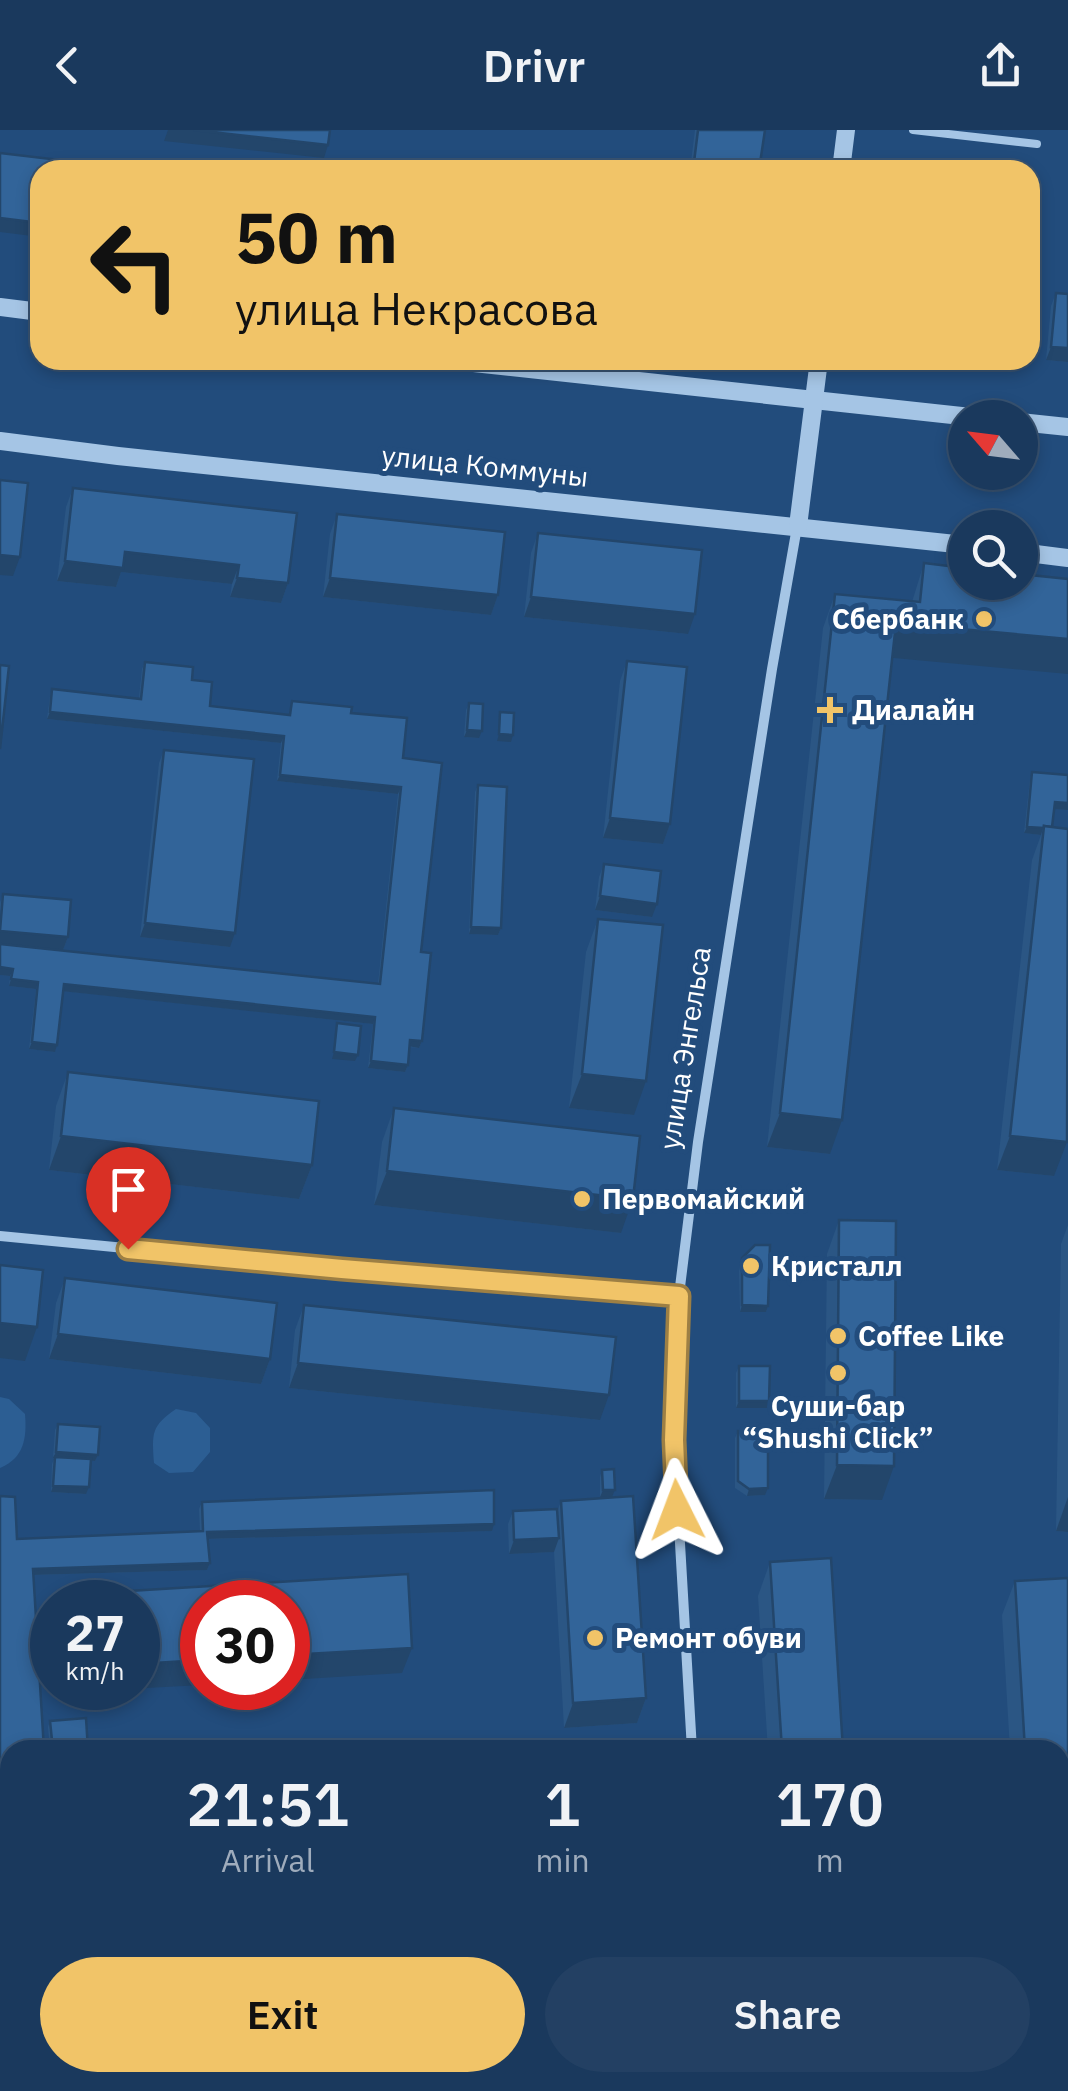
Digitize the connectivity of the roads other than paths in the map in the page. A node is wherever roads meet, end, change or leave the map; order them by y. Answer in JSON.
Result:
{"nodes":[{"id":1,"x":846,"y":130,"type":"edge"},
{"id":2,"x":912,"y":130,"type":"edge"},
{"id":3,"x":1037,"y":144,"type":"dead end"},
{"id":4,"x":842,"y":160,"type":"edge"},
{"id":5,"x":0,"y":308,"type":"edge"},
{"id":6,"x":30,"y":311,"type":"edge"},
{"id":7,"x":538,"y":370,"type":"edge"},
{"id":8,"x":818,"y":370,"type":"edge"},
{"id":9,"x":815,"y":400,"type":"junction"},
{"id":10,"x":948,"y":415,"type":"edge"},
{"id":11,"x":1038,"y":424,"type":"edge"},
{"id":12,"x":1068,"y":427,"type":"edge"},
{"id":13,"x":0,"y":441,"type":"edge"},
{"id":14,"x":798,"y":526,"type":"junction"},
{"id":15,"x":948,"y":543,"type":"edge"},
{"id":16,"x":1038,"y":554,"type":"edge"},
{"id":17,"x":1068,"y":558,"type":"edge"},
{"id":18,"x":0,"y":1236,"type":"edge"},
{"id":19,"x":679,"y":1296,"type":"junction"},
{"id":20,"x":691,"y":1740,"type":"edge"}],
"edges":[{"from":1,"to":4,"type":"street"},
{"from":2,"to":3,"type":"lane"},
{"from":5,"to":6,"type":"street"},
{"from":7,"to":9,"type":"street"},
{"from":8,"to":9,"type":"street","name":"улица Энгельса"},
{"from":9,"to":10,"type":"street"},
{"from":9,"to":14,"type":"street","name":"улица Энгельса"},
{"from":11,"to":12,"type":"street"},
{"from":13,"to":14,"type":"street","name":"улица Коммуны"},
{"from":14,"to":15,"type":"street","name":"улица Коммуны"},
{"from":14,"to":19,"type":"street","name":"улица Энгельса"},
{"from":16,"to":17,"type":"street"},
{"from":18,"to":19,"type":"street"},
{"from":19,"to":20,"type":"street","name":"улица Энгельса"}]}
